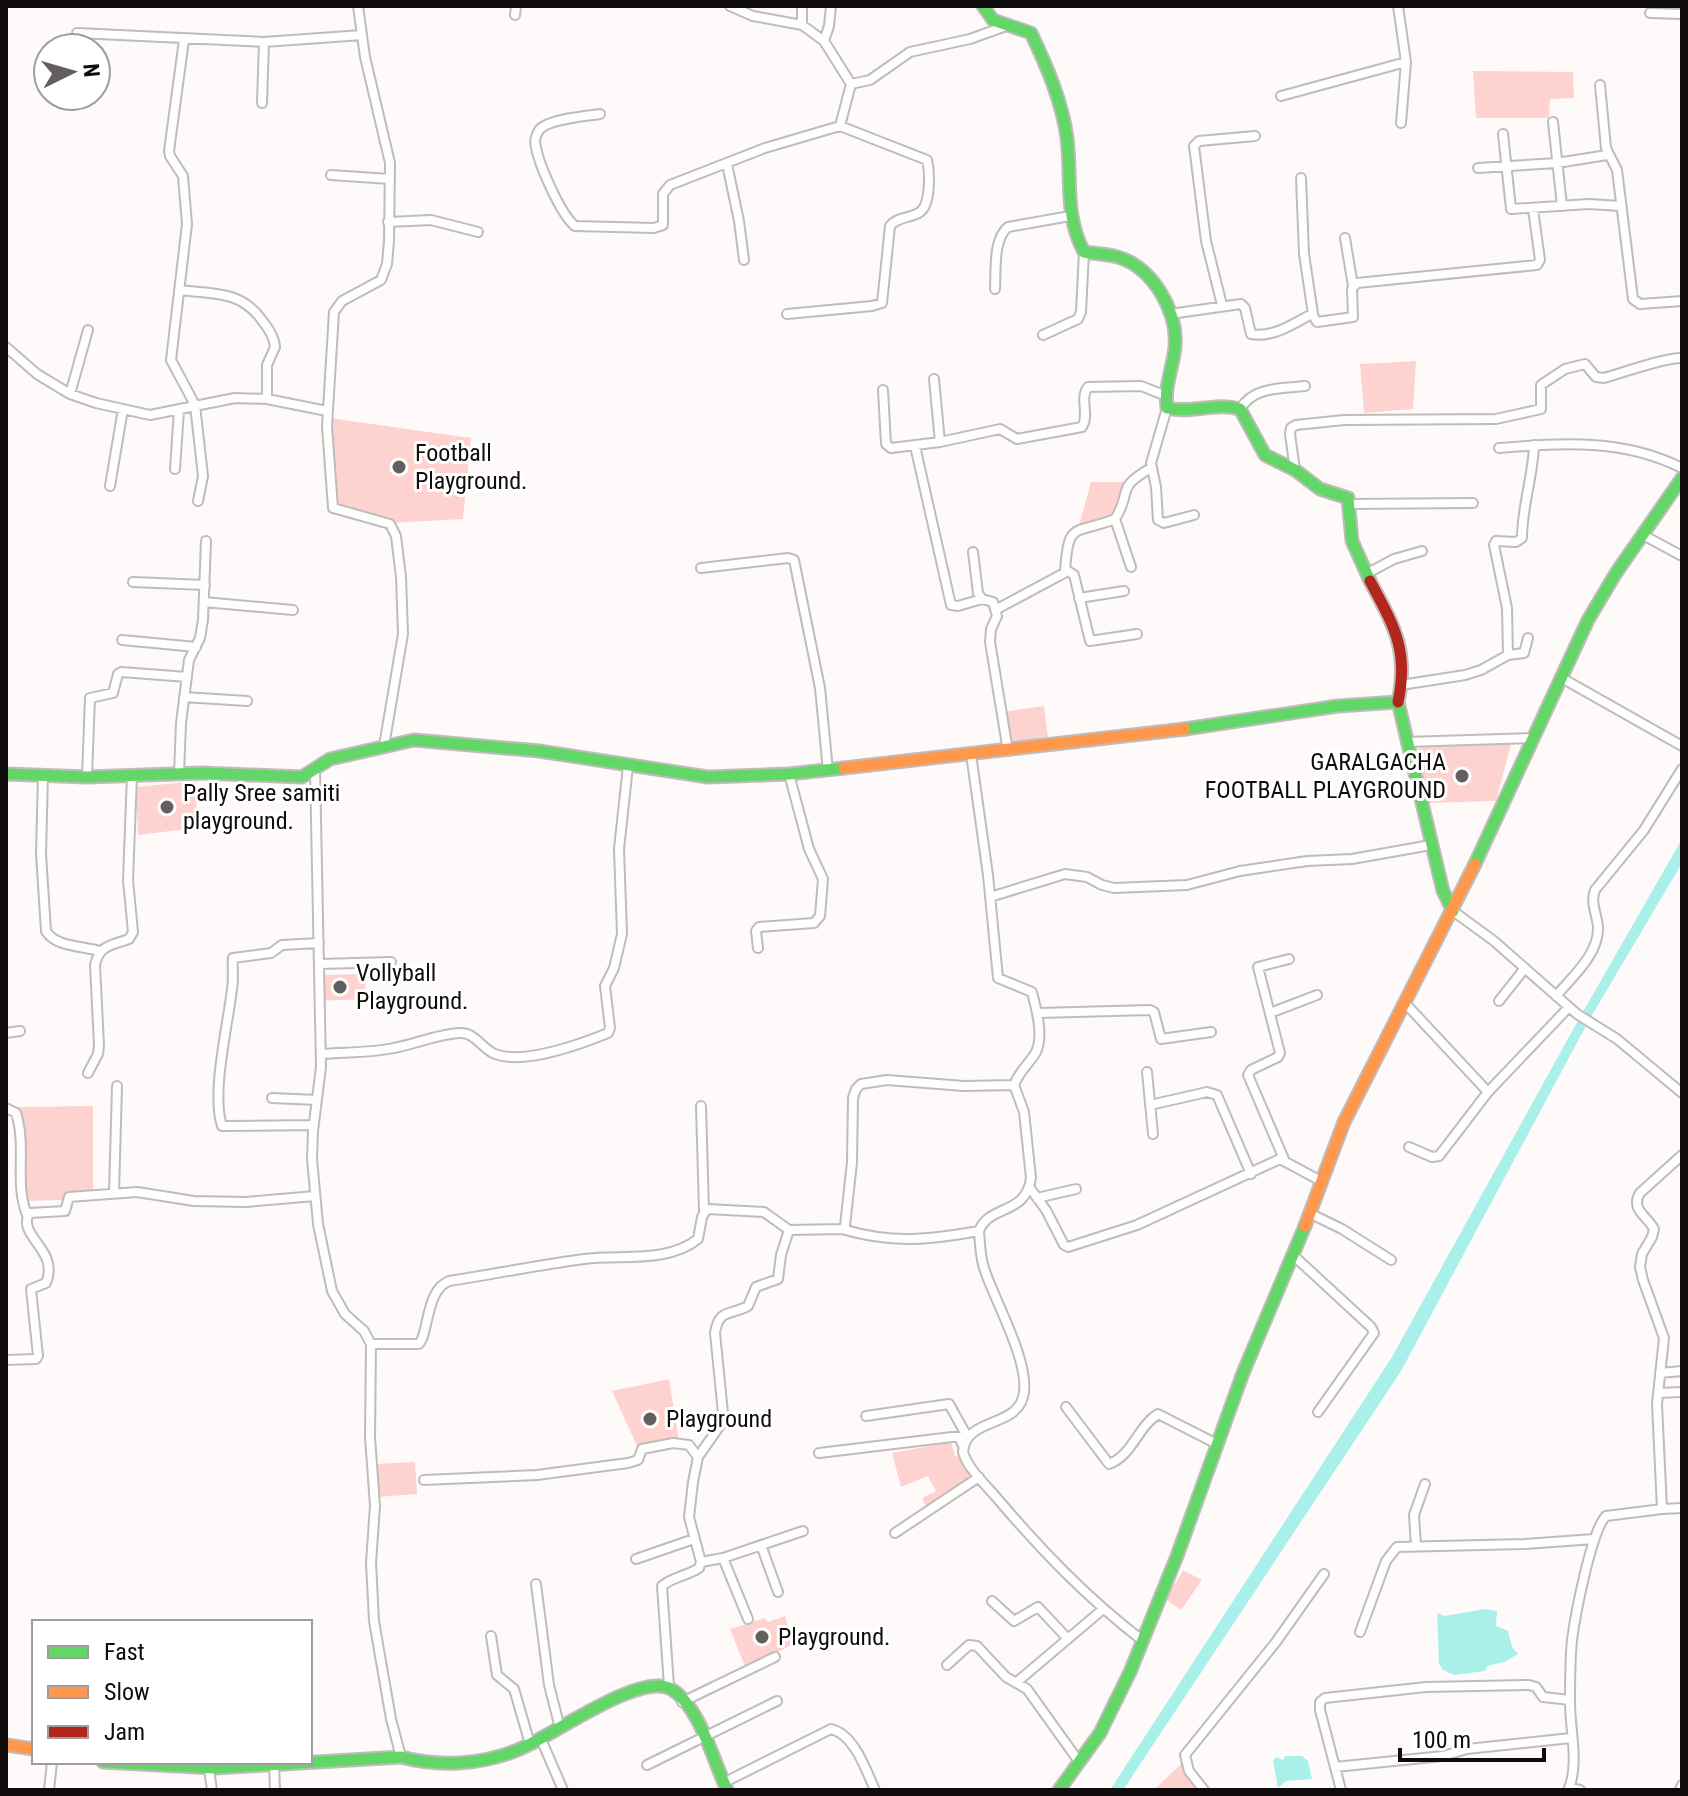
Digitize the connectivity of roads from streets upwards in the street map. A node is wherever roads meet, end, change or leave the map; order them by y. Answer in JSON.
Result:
{"nodes":[{"id":1,"x":358,"y":6,"type":"edge"},
{"id":2,"x":730,"y":6,"type":"edge"},
{"id":3,"x":802,"y":6,"type":"edge"},
{"id":4,"x":831,"y":6,"type":"edge"},
{"id":5,"x":983,"y":6,"type":"edge"},
{"id":6,"x":1398,"y":6,"type":"edge"},
{"id":7,"x":1650,"y":13,"type":"dead end"},
{"id":8,"x":1682,"y":14,"type":"edge"},
{"id":9,"x":802,"y":25,"type":"junction"},
{"id":10,"x":1006,"y":26,"type":"junction"},
{"id":11,"x":112,"y":35,"type":"edge"},
{"id":12,"x":362,"y":35,"type":"junction"},
{"id":13,"x":184,"y":40,"type":"junction"},
{"id":14,"x":824,"y":41,"type":"junction"},
{"id":15,"x":264,"y":42,"type":"junction"},
{"id":16,"x":1406,"y":62,"type":"junction"},
{"id":17,"x":851,"y":84,"type":"junction"},
{"id":18,"x":1600,"y":85,"type":"dead end"},
{"id":19,"x":1281,"y":96,"type":"dead end"},
{"id":20,"x":262,"y":103,"type":"dead end"},
{"id":21,"x":600,"y":114,"type":"dead end"},
{"id":22,"x":1553,"y":122,"type":"dead end"},
{"id":23,"x":1401,"y":123,"type":"dead end"},
{"id":24,"x":840,"y":126,"type":"junction"},
{"id":25,"x":1503,"y":134,"type":"dead end"},
{"id":26,"x":1255,"y":136,"type":"dead end"},
{"id":27,"x":1607,"y":155,"type":"junction"},
{"id":28,"x":1557,"y":163,"type":"junction"},
{"id":29,"x":727,"y":164,"type":"junction"},
{"id":30,"x":1506,"y":166,"type":"junction"},
{"id":31,"x":1478,"y":168,"type":"dead end"},
{"id":32,"x":331,"y":175,"type":"dead end"},
{"id":33,"x":1301,"y":178,"type":"dead end"},
{"id":34,"x":390,"y":179,"type":"junction"},
{"id":35,"x":1562,"y":206,"type":"junction"},
{"id":36,"x":1620,"y":206,"type":"junction"},
{"id":37,"x":1533,"y":209,"type":"junction"},
{"id":38,"x":1070,"y":216,"type":"junction"},
{"id":39,"x":388,"y":222,"type":"junction"},
{"id":40,"x":478,"y":232,"type":"dead end"},
{"id":41,"x":1345,"y":238,"type":"dead end"},
{"id":42,"x":1084,"y":252,"type":"junction"},
{"id":43,"x":744,"y":260,"type":"dead end"},
{"id":44,"x":1353,"y":286,"type":"junction"},
{"id":45,"x":995,"y":289,"type":"dead end"},
{"id":46,"x":179,"y":290,"type":"junction"},
{"id":47,"x":1682,"y":301,"type":"edge"},
{"id":48,"x":1222,"y":305,"type":"junction"},
{"id":49,"x":787,"y":314,"type":"dead end"},
{"id":50,"x":1170,"y":314,"type":"junction"},
{"id":51,"x":1313,"y":314,"type":"junction"},
{"id":52,"x":88,"y":330,"type":"dead end"},
{"id":53,"x":1043,"y":335,"type":"dead end"},
{"id":54,"x":6,"y":347,"type":"edge"},
{"id":55,"x":1682,"y":358,"type":"edge"},
{"id":56,"x":934,"y":379,"type":"dead end"},
{"id":57,"x":1305,"y":386,"type":"dead end"},
{"id":58,"x":883,"y":390,"type":"dead end"},
{"id":59,"x":70,"y":394,"type":"junction"},
{"id":60,"x":1164,"y":395,"type":"junction"},
{"id":61,"x":267,"y":399,"type":"junction"},
{"id":62,"x":195,"y":405,"type":"junction"},
{"id":63,"x":1167,"y":408,"type":"junction"},
{"id":64,"x":123,"y":409,"type":"junction"},
{"id":65,"x":1240,"y":409,"type":"junction"},
{"id":66,"x":179,"y":410,"type":"junction"},
{"id":67,"x":327,"y":411,"type":"junction"},
{"id":68,"x":940,"y":442,"type":"junction"},
{"id":69,"x":1534,"y":445,"type":"junction"},
{"id":70,"x":915,"y":446,"type":"junction"},
{"id":71,"x":1499,"y":448,"type":"dead end"},
{"id":72,"x":1151,"y":468,"type":"junction"},
{"id":73,"x":1682,"y":468,"type":"edge"},
{"id":74,"x":175,"y":469,"type":"dead end"},
{"id":75,"x":1295,"y":470,"type":"junction"},
{"id":76,"x":1681,"y":482,"type":"edge"},
{"id":77,"x":110,"y":486,"type":"dead end"},
{"id":78,"x":198,"y":501,"type":"dead end"},
{"id":79,"x":1473,"y":503,"type":"dead end"},
{"id":80,"x":1350,"y":504,"type":"junction"},
{"id":81,"x":1194,"y":515,"type":"dead end"},
{"id":82,"x":1115,"y":519,"type":"junction"},
{"id":83,"x":1643,"y":535,"type":"junction"},
{"id":84,"x":206,"y":541,"type":"dead end"},
{"id":85,"x":1422,"y":551,"type":"dead end"},
{"id":86,"x":973,"y":552,"type":"dead end"},
{"id":87,"x":1682,"y":556,"type":"edge"},
{"id":88,"x":1131,"y":567,"type":"dead end"},
{"id":89,"x":701,"y":568,"type":"dead end"},
{"id":90,"x":1065,"y":572,"type":"junction"},
{"id":91,"x":1368,"y":573,"type":"junction"},
{"id":92,"x":133,"y":582,"type":"dead end"},
{"id":93,"x":205,"y":585,"type":"junction"},
{"id":94,"x":1124,"y":591,"type":"dead end"},
{"id":95,"x":1079,"y":598,"type":"junction"},
{"id":96,"x":982,"y":599,"type":"junction"},
{"id":97,"x":204,"y":602,"type":"junction"},
{"id":98,"x":997,"y":609,"type":"junction"},
{"id":99,"x":293,"y":610,"type":"dead end"},
{"id":100,"x":1137,"y":634,"type":"dead end"},
{"id":101,"x":1528,"y":638,"type":"dead end"},
{"id":102,"x":122,"y":640,"type":"dead end"},
{"id":103,"x":196,"y":647,"type":"junction"},
{"id":104,"x":1508,"y":655,"type":"junction"},
{"id":105,"x":187,"y":677,"type":"junction"},
{"id":106,"x":1560,"y":677,"type":"junction"},
{"id":107,"x":1401,"y":685,"type":"junction"},
{"id":108,"x":184,"y":697,"type":"junction"},
{"id":109,"x":247,"y":701,"type":"dead end"},
{"id":110,"x":1398,"y":702,"type":"junction"},
{"id":111,"x":1532,"y":738,"type":"junction"},
{"id":112,"x":1406,"y":742,"type":"junction"},
{"id":113,"x":384,"y":746,"type":"junction"},
{"id":114,"x":1682,"y":746,"type":"edge"},
{"id":115,"x":1008,"y":751,"type":"junction"},
{"id":116,"x":971,"y":754,"type":"junction"},
{"id":117,"x":628,"y":766,"type":"junction"},
{"id":118,"x":315,"y":769,"type":"junction"},
{"id":119,"x":1682,"y":769,"type":"edge"},
{"id":120,"x":828,"y":771,"type":"junction"},
{"id":121,"x":6,"y":774,"type":"edge"},
{"id":122,"x":179,"y":774,"type":"junction"},
{"id":123,"x":789,"y":774,"type":"junction"},
{"id":124,"x":43,"y":775,"type":"junction"},
{"id":125,"x":132,"y":775,"type":"junction"},
{"id":126,"x":87,"y":777,"type":"junction"},
{"id":127,"x":1431,"y":845,"type":"junction"},
{"id":128,"x":990,"y":897,"type":"junction"},
{"id":129,"x":1453,"y":911,"type":"junction"},
{"id":130,"x":319,"y":943,"type":"junction"},
{"id":131,"x":758,"y":948,"type":"dead end"},
{"id":132,"x":100,"y":951,"type":"junction"},
{"id":133,"x":1289,"y":959,"type":"dead end"},
{"id":134,"x":391,"y":962,"type":"dead end"},
{"id":135,"x":320,"y":964,"type":"junction"},
{"id":136,"x":1525,"y":968,"type":"junction"},
{"id":137,"x":1317,"y":995,"type":"dead end"},
{"id":138,"x":1556,"y":996,"type":"junction"},
{"id":139,"x":1499,"y":1001,"type":"dead end"},
{"id":140,"x":1405,"y":1003,"type":"junction"},
{"id":141,"x":1573,"y":1010,"type":"junction"},
{"id":142,"x":1038,"y":1013,"type":"junction"},
{"id":143,"x":1270,"y":1013,"type":"junction"},
{"id":144,"x":20,"y":1031,"type":"dead end"},
{"id":145,"x":1211,"y":1032,"type":"dead end"},
{"id":146,"x":6,"y":1033,"type":"edge"},
{"id":147,"x":321,"y":1054,"type":"junction"},
{"id":148,"x":1147,"y":1072,"type":"dead end"},
{"id":149,"x":88,"y":1073,"type":"dead end"},
{"id":150,"x":1014,"y":1085,"type":"junction"},
{"id":151,"x":117,"y":1086,"type":"dead end"},
{"id":152,"x":1488,"y":1092,"type":"junction"},
{"id":153,"x":1682,"y":1093,"type":"edge"},
{"id":154,"x":272,"y":1098,"type":"dead end"},
{"id":155,"x":317,"y":1100,"type":"junction"},
{"id":156,"x":1150,"y":1105,"type":"junction"},
{"id":157,"x":701,"y":1106,"type":"dead end"},
{"id":158,"x":6,"y":1108,"type":"edge"},
{"id":159,"x":313,"y":1125,"type":"junction"},
{"id":160,"x":1153,"y":1134,"type":"dead end"},
{"id":161,"x":1409,"y":1147,"type":"dead end"},
{"id":162,"x":1682,"y":1155,"type":"edge"},
{"id":163,"x":1284,"y":1159,"type":"junction"},
{"id":164,"x":1251,"y":1174,"type":"junction"},
{"id":165,"x":1321,"y":1181,"type":"junction"},
{"id":166,"x":1030,"y":1188,"type":"junction"},
{"id":167,"x":1076,"y":1189,"type":"dead end"},
{"id":168,"x":114,"y":1193,"type":"junction"},
{"id":169,"x":315,"y":1196,"type":"junction"},
{"id":170,"x":1037,"y":1198,"type":"junction"},
{"id":171,"x":704,"y":1211,"type":"junction"},
{"id":172,"x":1309,"y":1213,"type":"junction"},
{"id":173,"x":27,"y":1215,"type":"junction"},
{"id":174,"x":842,"y":1229,"type":"junction"},
{"id":175,"x":789,"y":1230,"type":"junction"},
{"id":176,"x":979,"y":1231,"type":"junction"},
{"id":177,"x":1294,"y":1256,"type":"junction"},
{"id":178,"x":1391,"y":1260,"type":"dead end"},
{"id":179,"x":371,"y":1344,"type":"junction"},
{"id":180,"x":6,"y":1360,"type":"edge"},
{"id":181,"x":1682,"y":1371,"type":"edge"},
{"id":182,"x":1660,"y":1373,"type":"junction"},
{"id":183,"x":1682,"y":1392,"type":"edge"},
{"id":184,"x":1658,"y":1393,"type":"junction"},
{"id":185,"x":1066,"y":1407,"type":"dead end"},
{"id":186,"x":1318,"y":1412,"type":"dead end"},
{"id":187,"x":866,"y":1416,"type":"dead end"},
{"id":188,"x":965,"y":1442,"type":"junction"},
{"id":189,"x":1217,"y":1444,"type":"junction"},
{"id":190,"x":819,"y":1453,"type":"dead end"},
{"id":191,"x":698,"y":1457,"type":"junction"},
{"id":192,"x":979,"y":1477,"type":"junction"},
{"id":193,"x":424,"y":1480,"type":"dead end"},
{"id":194,"x":1425,"y":1484,"type":"dead end"},
{"id":195,"x":1682,"y":1508,"type":"edge"},
{"id":196,"x":1662,"y":1509,"type":"junction"},
{"id":197,"x":803,"y":1531,"type":"dead end"},
{"id":198,"x":895,"y":1533,"type":"dead end"},
{"id":199,"x":694,"y":1539,"type":"junction"},
{"id":200,"x":1594,"y":1539,"type":"junction"},
{"id":201,"x":761,"y":1545,"type":"junction"},
{"id":202,"x":1416,"y":1546,"type":"junction"},
{"id":203,"x":723,"y":1558,"type":"junction"},
{"id":204,"x":636,"y":1559,"type":"dead end"},
{"id":205,"x":701,"y":1562,"type":"junction"},
{"id":206,"x":1324,"y":1574,"type":"dead end"},
{"id":207,"x":536,"y":1584,"type":"dead end"},
{"id":208,"x":778,"y":1592,"type":"dead end"},
{"id":209,"x":992,"y":1601,"type":"dead end"},
{"id":210,"x":1102,"y":1610,"type":"junction"},
{"id":211,"x":748,"y":1619,"type":"dead end"},
{"id":212,"x":1360,"y":1632,"type":"dead end"},
{"id":213,"x":491,"y":1636,"type":"dead end"},
{"id":214,"x":1068,"y":1639,"type":"junction"},
{"id":215,"x":1143,"y":1641,"type":"junction"},
{"id":216,"x":775,"y":1657,"type":"dead end"},
{"id":217,"x":947,"y":1665,"type":"dead end"},
{"id":218,"x":1017,"y":1682,"type":"junction"},
{"id":219,"x":669,"y":1686,"type":"junction"},
{"id":220,"x":1570,"y":1700,"type":"junction"},
{"id":221,"x":777,"y":1701,"type":"dead end"},
{"id":222,"x":682,"y":1702,"type":"junction"},
{"id":223,"x":560,"y":1728,"type":"junction"},
{"id":224,"x":706,"y":1738,"type":"junction"},
{"id":225,"x":1571,"y":1738,"type":"junction"},
{"id":226,"x":535,"y":1741,"type":"junction"},
{"id":227,"x":6,"y":1745,"type":"edge"},
{"id":228,"x":32,"y":1749,"type":"edge"},
{"id":229,"x":401,"y":1757,"type":"junction"},
{"id":230,"x":312,"y":1762,"type":"edge"},
{"id":231,"x":1080,"y":1763,"type":"junction"},
{"id":232,"x":52,"y":1764,"type":"edge"},
{"id":233,"x":124,"y":1764,"type":"edge"},
{"id":234,"x":269,"y":1764,"type":"edge"},
{"id":235,"x":647,"y":1765,"type":"dead end"},
{"id":236,"x":211,"y":1766,"type":"edge"},
{"id":237,"x":1335,"y":1767,"type":"junction"},
{"id":238,"x":725,"y":1786,"type":"edge"},
{"id":239,"x":1567,"y":1789,"type":"edge"},
{"id":240,"x":49,"y":1790,"type":"edge"},
{"id":241,"x":212,"y":1790,"type":"edge"},
{"id":242,"x":275,"y":1790,"type":"edge"},
{"id":243,"x":563,"y":1790,"type":"edge"},
{"id":244,"x":875,"y":1790,"type":"edge"},
{"id":245,"x":1059,"y":1790,"type":"edge"},
{"id":246,"x":1204,"y":1790,"type":"edge"},
{"id":247,"x":1341,"y":1790,"type":"edge"},
{"id":248,"x":1580,"y":1790,"type":"edge"}],
"edges":[{"from":1,"to":12,"type":"street"},
{"from":2,"to":9,"type":"street"},
{"from":3,"to":9,"type":"street"},
{"from":4,"to":14,"type":"street"},
{"from":5,"to":10,"type":"street"},
{"from":6,"to":16,"type":"street"},
{"from":7,"to":8,"type":"street"},
{"from":9,"to":14,"type":"street"},
{"from":10,"to":17,"type":"street"},
{"from":10,"to":38,"type":"street"},
{"from":11,"to":13,"type":"street"},
{"from":12,"to":15,"type":"street"},
{"from":12,"to":34,"type":"street"},
{"from":13,"to":15,"type":"street"},
{"from":13,"to":46,"type":"street"},
{"from":14,"to":17,"type":"street"},
{"from":15,"to":20,"type":"street"},
{"from":16,"to":19,"type":"street"},
{"from":16,"to":23,"type":"street"},
{"from":17,"to":24,"type":"street"},
{"from":18,"to":27,"type":"street"},
{"from":21,"to":29,"type":"street"},
{"from":22,"to":28,"type":"street"},
{"from":24,"to":29,"type":"street"},
{"from":24,"to":49,"type":"street"},
{"from":25,"to":30,"type":"street"},
{"from":26,"to":48,"type":"street"},
{"from":27,"to":28,"type":"street"},
{"from":27,"to":36,"type":"street"},
{"from":28,"to":30,"type":"street"},
{"from":28,"to":35,"type":"street"},
{"from":29,"to":43,"type":"street"},
{"from":30,"to":31,"type":"street"},
{"from":30,"to":37,"type":"street"},
{"from":32,"to":34,"type":"street"},
{"from":33,"to":51,"type":"street"},
{"from":34,"to":39,"type":"street"},
{"from":35,"to":36,"type":"street"},
{"from":35,"to":37,"type":"street"},
{"from":36,"to":47,"type":"street"},
{"from":37,"to":44,"type":"street"},
{"from":38,"to":42,"type":"street"},
{"from":38,"to":45,"type":"street"},
{"from":39,"to":40,"type":"street"},
{"from":39,"to":67,"type":"street"},
{"from":41,"to":44,"type":"street"},
{"from":42,"to":50,"type":"street"},
{"from":42,"to":53,"type":"street"},
{"from":44,"to":51,"type":"street"},
{"from":46,"to":61,"type":"street"},
{"from":46,"to":62,"type":"street"},
{"from":48,"to":50,"type":"street"},
{"from":48,"to":51,"type":"street"},
{"from":50,"to":60,"type":"street"},
{"from":52,"to":59,"type":"street"},
{"from":54,"to":59,"type":"street"},
{"from":55,"to":75,"type":"street"},
{"from":56,"to":68,"type":"street"},
{"from":57,"to":65,"type":"street"},
{"from":58,"to":70,"type":"street"},
{"from":59,"to":64,"type":"street"},
{"from":60,"to":63,"type":"street"},
{"from":60,"to":68,"type":"street"},
{"from":61,"to":62,"type":"street"},
{"from":61,"to":67,"type":"street"},
{"from":62,"to":66,"type":"street"},
{"from":62,"to":78,"type":"street"},
{"from":63,"to":65,"type":"street"},
{"from":63,"to":72,"type":"street"},
{"from":64,"to":66,"type":"street"},
{"from":64,"to":77,"type":"street"},
{"from":65,"to":75,"type":"street"},
{"from":66,"to":74,"type":"street"},
{"from":67,"to":113,"type":"street"},
{"from":68,"to":70,"type":"street"},
{"from":69,"to":71,"type":"street"},
{"from":69,"to":73,"type":"street"},
{"from":69,"to":104,"type":"street"},
{"from":70,"to":96,"type":"street"},
{"from":72,"to":81,"type":"street"},
{"from":72,"to":82,"type":"street"},
{"from":75,"to":80,"type":"street"},
{"from":76,"to":83,"type":"street"},
{"from":79,"to":80,"type":"street"},
{"from":80,"to":91,"type":"street"},
{"from":82,"to":88,"type":"street"},
{"from":82,"to":90,"type":"street"},
{"from":83,"to":87,"type":"street"},
{"from":83,"to":106,"type":"street"},
{"from":84,"to":93,"type":"street"},
{"from":85,"to":91,"type":"street"},
{"from":86,"to":96,"type":"street"},
{"from":89,"to":120,"type":"street"},
{"from":90,"to":95,"type":"street"},
{"from":90,"to":98,"type":"street"},
{"from":91,"to":107,"type":"street"},
{"from":92,"to":93,"type":"street"},
{"from":93,"to":97,"type":"street"},
{"from":94,"to":95,"type":"street"},
{"from":95,"to":100,"type":"street"},
{"from":96,"to":98,"type":"street"},
{"from":97,"to":99,"type":"street"},
{"from":97,"to":103,"type":"street"},
{"from":98,"to":115,"type":"street"},
{"from":101,"to":104,"type":"street"},
{"from":102,"to":103,"type":"street"},
{"from":103,"to":105,"type":"street"},
{"from":104,"to":107,"type":"street"},
{"from":105,"to":108,"type":"street"},
{"from":105,"to":126,"type":"street"},
{"from":106,"to":111,"type":"street"},
{"from":106,"to":114,"type":"street"},
{"from":107,"to":110,"type":"street"},
{"from":108,"to":109,"type":"street"},
{"from":108,"to":122,"type":"street"},
{"from":110,"to":112,"type":"street"},
{"from":110,"to":115,"type":"street"},
{"from":111,"to":112,"type":"street"},
{"from":111,"to":129,"type":"street"},
{"from":112,"to":127,"type":"street"},
{"from":113,"to":117,"type":"street"},
{"from":113,"to":118,"type":"street"},
{"from":115,"to":116,"type":"street"},
{"from":116,"to":120,"type":"street"},
{"from":116,"to":128,"type":"street"},
{"from":117,"to":123,"type":"street"},
{"from":117,"to":147,"type":"street"},
{"from":118,"to":122,"type":"street"},
{"from":118,"to":130,"type":"street"},
{"from":119,"to":138,"type":"street"},
{"from":120,"to":123,"type":"street"},
{"from":121,"to":124,"type":"street"},
{"from":122,"to":125,"type":"street"},
{"from":123,"to":131,"type":"street"},
{"from":124,"to":126,"type":"street"},
{"from":124,"to":132,"type":"street"},
{"from":125,"to":126,"type":"street"},
{"from":125,"to":132,"type":"street"},
{"from":127,"to":128,"type":"street"},
{"from":127,"to":129,"type":"street"},
{"from":128,"to":142,"type":"street"},
{"from":129,"to":136,"type":"street"},
{"from":129,"to":140,"type":"street"},
{"from":130,"to":135,"type":"street"},
{"from":130,"to":159,"type":"street"},
{"from":132,"to":149,"type":"street"},
{"from":133,"to":143,"type":"street"},
{"from":134,"to":135,"type":"street"},
{"from":135,"to":147,"type":"street"},
{"from":136,"to":138,"type":"street"},
{"from":136,"to":139,"type":"street"},
{"from":137,"to":143,"type":"street"},
{"from":138,"to":141,"type":"street"},
{"from":140,"to":152,"type":"street"},
{"from":140,"to":165,"type":"street"},
{"from":141,"to":152,"type":"street"},
{"from":141,"to":153,"type":"street"},
{"from":142,"to":145,"type":"street"},
{"from":142,"to":150,"type":"street"},
{"from":143,"to":163,"type":"street"},
{"from":144,"to":146,"type":"street"},
{"from":147,"to":155,"type":"street"},
{"from":148,"to":156,"type":"street"},
{"from":150,"to":166,"type":"street"},
{"from":150,"to":174,"type":"street"},
{"from":151,"to":168,"type":"street"},
{"from":152,"to":161,"type":"street"},
{"from":154,"to":155,"type":"street"},
{"from":155,"to":159,"type":"street"},
{"from":156,"to":160,"type":"street"},
{"from":156,"to":164,"type":"street"},
{"from":157,"to":171,"type":"street"},
{"from":158,"to":173,"type":"street"},
{"from":159,"to":169,"type":"street"},
{"from":162,"to":182,"type":"street"},
{"from":163,"to":164,"type":"street"},
{"from":163,"to":165,"type":"street"},
{"from":164,"to":170,"type":"street"},
{"from":165,"to":172,"type":"street"},
{"from":166,"to":170,"type":"street"},
{"from":166,"to":176,"type":"street"},
{"from":167,"to":170,"type":"street"},
{"from":168,"to":169,"type":"street"},
{"from":168,"to":173,"type":"street"},
{"from":169,"to":179,"type":"street"},
{"from":171,"to":175,"type":"street"},
{"from":171,"to":179,"type":"street"},
{"from":172,"to":177,"type":"street"},
{"from":172,"to":178,"type":"street"},
{"from":173,"to":180,"type":"street"},
{"from":174,"to":175,"type":"street"},
{"from":174,"to":176,"type":"street"},
{"from":175,"to":191,"type":"street"},
{"from":176,"to":188,"type":"street"},
{"from":177,"to":186,"type":"street"},
{"from":177,"to":189,"type":"street"},
{"from":179,"to":229,"type":"street"},
{"from":181,"to":182,"type":"street"},
{"from":182,"to":184,"type":"street"},
{"from":183,"to":184,"type":"street"},
{"from":184,"to":196,"type":"street"},
{"from":185,"to":189,"type":"street"},
{"from":187,"to":188,"type":"street"},
{"from":188,"to":190,"type":"street"},
{"from":188,"to":192,"type":"street"},
{"from":189,"to":215,"type":"street"},
{"from":191,"to":193,"type":"street"},
{"from":191,"to":199,"type":"street"},
{"from":192,"to":198,"type":"street"},
{"from":192,"to":210,"type":"street"},
{"from":194,"to":202,"type":"street"},
{"from":195,"to":196,"type":"street"},
{"from":196,"to":200,"type":"street"},
{"from":197,"to":201,"type":"street"},
{"from":199,"to":204,"type":"street"},
{"from":199,"to":205,"type":"street"},
{"from":200,"to":202,"type":"street"},
{"from":200,"to":220,"type":"street"},
{"from":201,"to":203,"type":"street"},
{"from":201,"to":208,"type":"street"},
{"from":202,"to":212,"type":"street"},
{"from":203,"to":205,"type":"street"},
{"from":203,"to":211,"type":"street"},
{"from":205,"to":219,"type":"street"},
{"from":206,"to":246,"type":"street"},
{"from":207,"to":223,"type":"street"},
{"from":209,"to":214,"type":"street"},
{"from":210,"to":214,"type":"street"},
{"from":210,"to":215,"type":"street"},
{"from":213,"to":226,"type":"street"},
{"from":214,"to":218,"type":"street"},
{"from":215,"to":231,"type":"street"},
{"from":216,"to":222,"type":"street"},
{"from":217,"to":218,"type":"street"},
{"from":218,"to":231,"type":"street"},
{"from":219,"to":222,"type":"street"},
{"from":219,"to":223,"type":"street"},
{"from":220,"to":225,"type":"street"},
{"from":220,"to":237,"type":"street"},
{"from":221,"to":224,"type":"street"},
{"from":222,"to":224,"type":"street"},
{"from":223,"to":226,"type":"street"},
{"from":224,"to":235,"type":"street"},
{"from":224,"to":238,"type":"street"},
{"from":225,"to":237,"type":"street"},
{"from":225,"to":239,"type":"street"},
{"from":226,"to":229,"type":"street"},
{"from":226,"to":243,"type":"street"},
{"from":227,"to":228,"type":"street"},
{"from":229,"to":230,"type":"street"},
{"from":231,"to":245,"type":"street"},
{"from":232,"to":240,"type":"street"},
{"from":233,"to":236,"type":"street"},
{"from":234,"to":236,"type":"street"},
{"from":234,"to":242,"type":"street"},
{"from":236,"to":241,"type":"street"},
{"from":237,"to":247,"type":"street"},
{"from":238,"to":244,"type":"street"},
{"from":239,"to":248,"type":"street"}]}
